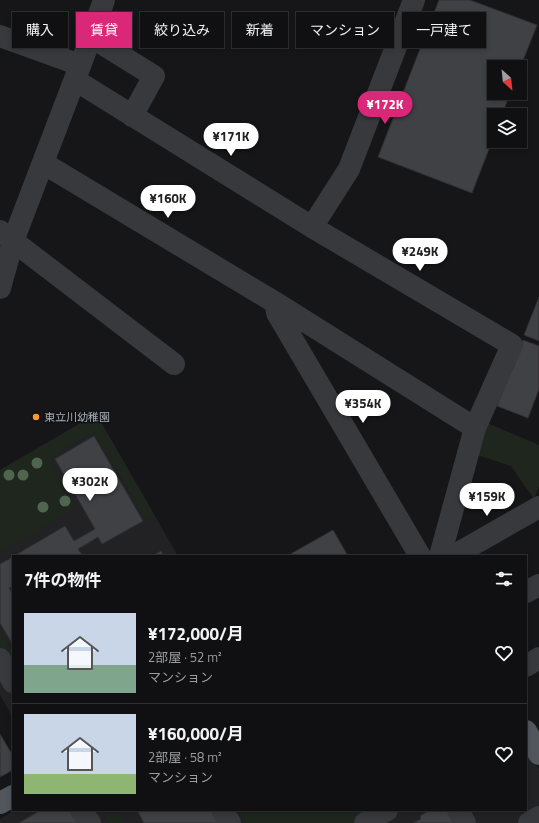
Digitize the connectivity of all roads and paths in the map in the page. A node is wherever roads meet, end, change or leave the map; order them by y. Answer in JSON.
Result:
{"nodes":[{"id":1,"x":104,"y":0,"type":"edge"},
{"id":2,"x":414,"y":0,"type":"edge"},
{"id":3,"x":100,"y":12,"type":"edge"},
{"id":4,"x":0,"y":36,"type":"edge"},
{"id":5,"x":87,"y":48,"type":"edge"},
{"id":6,"x":109,"y":48,"type":"edge"},
{"id":7,"x":77,"y":73,"type":"junction"},
{"id":8,"x":132,"y":116,"type":"junction"},
{"id":9,"x":43,"y":163,"type":"junction"},
{"id":10,"x":312,"y":227,"type":"junction"},
{"id":11,"x":7,"y":236,"type":"edge"},
{"id":12,"x":0,"y":288,"type":"edge"},
{"id":13,"x":276,"y":303,"type":"junction"},
{"id":14,"x":174,"y":364,"type":"dead end"},
{"id":15,"x":475,"y":428,"type":"junction"},
{"id":16,"x":539,"y":507,"type":"edge"},
{"id":17,"x":419,"y":555,"type":"edge"},
{"id":18,"x":440,"y":555,"type":"edge"},
{"id":19,"x":455,"y":555,"type":"edge"},
{"id":20,"x":539,"y":585,"type":"edge"},
{"id":21,"x":527,"y":591,"type":"edge"},
{"id":22,"x":539,"y":658,"type":"edge"},
{"id":23,"x":0,"y":659,"type":"edge"},
{"id":24,"x":527,"y":665,"type":"edge"},
{"id":25,"x":12,"y":680,"type":"edge"},
{"id":26,"x":12,"y":797,"type":"edge"},
{"id":27,"x":0,"y":803,"type":"edge"},
{"id":28,"x":82,"y":811,"type":"edge"},
{"id":29,"x":223,"y":811,"type":"edge"},
{"id":30,"x":385,"y":811,"type":"edge"},
{"id":31,"x":459,"y":811,"type":"edge"},
{"id":32,"x":539,"y":817,"type":"edge"},
{"id":33,"x":90,"y":823,"type":"edge"},
{"id":34,"x":230,"y":823,"type":"edge"},
{"id":35,"x":365,"y":823,"type":"edge"},
{"id":36,"x":465,"y":823,"type":"edge"},
{"id":37,"x":529,"y":823,"type":"edge"}],
"edges":[{"from":1,"to":3,"type":"street"},
{"from":2,"to":10,"type":"street"},
{"from":4,"to":7,"type":"street"},
{"from":5,"to":7,"type":"street"},
{"from":6,"to":8,"type":"street"},
{"from":7,"to":8,"type":"street"},
{"from":7,"to":9,"type":"street"},
{"from":8,"to":10,"type":"street"},
{"from":9,"to":11,"type":"street"},
{"from":9,"to":13,"type":"street"},
{"from":10,"to":15,"type":"street"},
{"from":11,"to":12,"type":"street"},
{"from":11,"to":14,"type":"street"},
{"from":13,"to":15,"type":"street"},
{"from":13,"to":17,"type":"street"},
{"from":15,"to":18,"type":"street"},
{"from":16,"to":19,"type":"street"},
{"from":20,"to":21,"type":"street"},
{"from":22,"to":24,"type":"street"},
{"from":23,"to":25,"type":"street"},
{"from":26,"to":27,"type":"main road"},
{"from":28,"to":33,"type":"street"},
{"from":29,"to":34,"type":"street"},
{"from":30,"to":35,"type":"street"},
{"from":31,"to":36,"type":"street"},
{"from":32,"to":37,"type":"street"}]}
